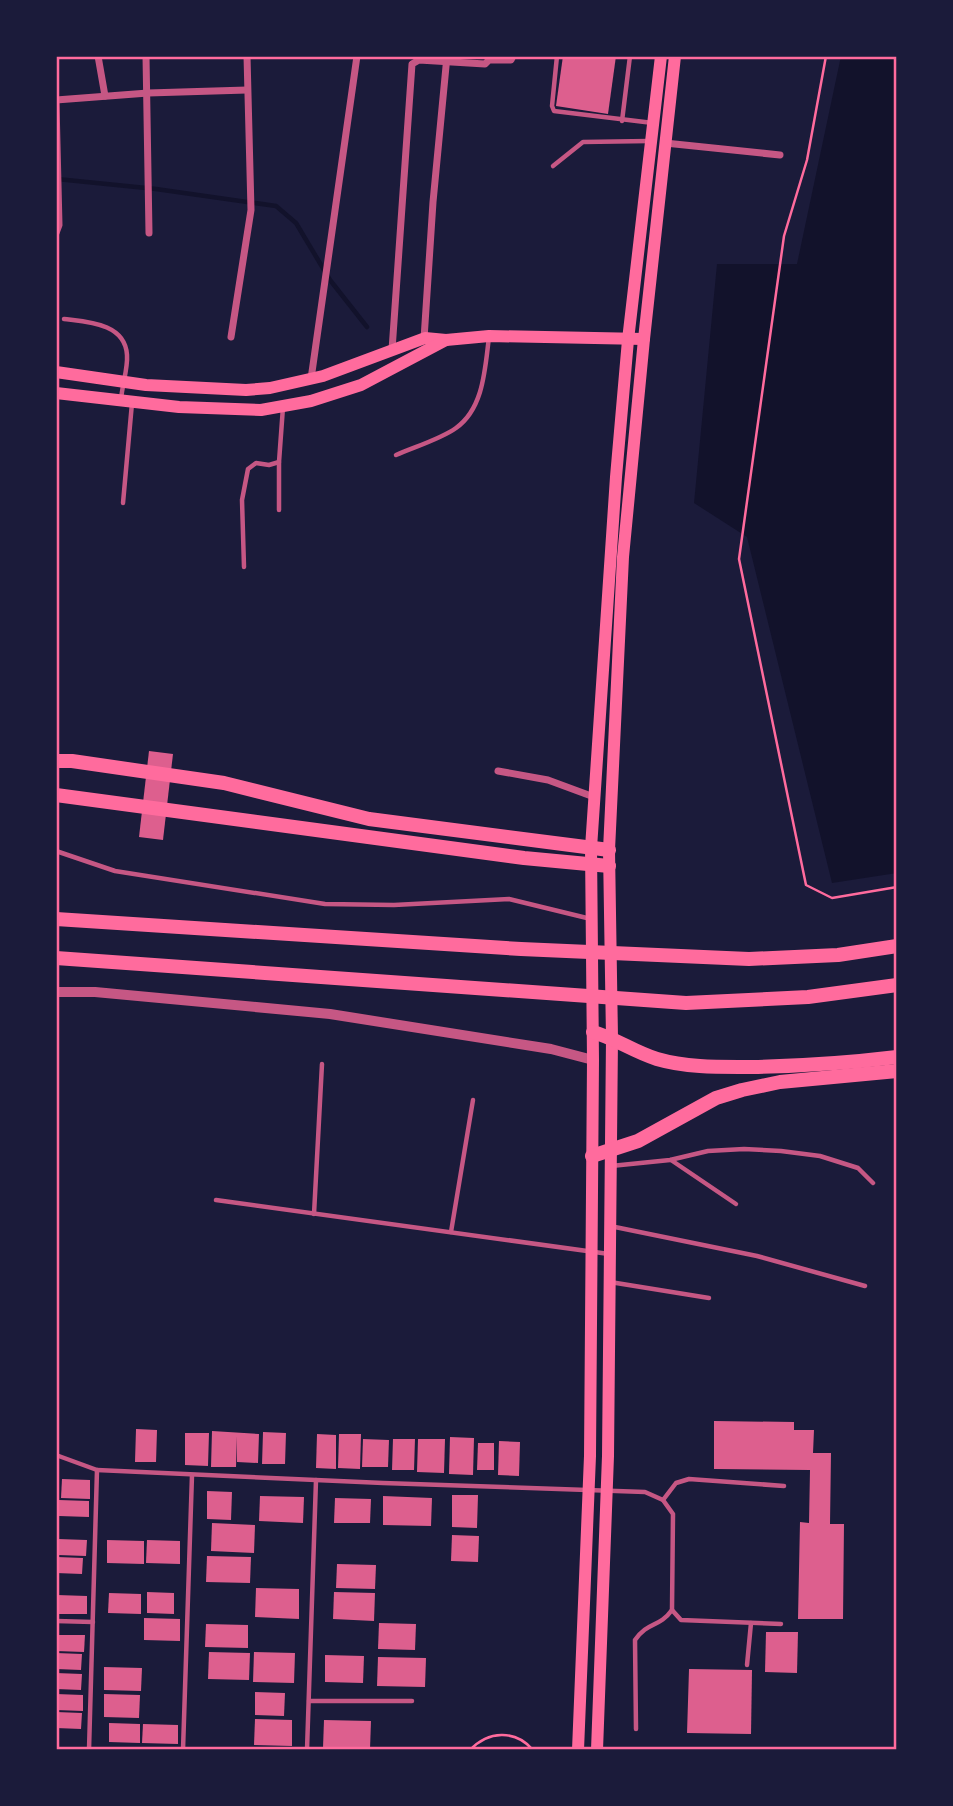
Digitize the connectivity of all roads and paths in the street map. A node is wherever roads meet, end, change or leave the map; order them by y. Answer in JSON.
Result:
{"nodes":[{"id":1,"x":99,"y":56,"type":"edge"},
{"id":2,"x":146,"y":56,"type":"edge"},
{"id":3,"x":247,"y":56,"type":"edge"},
{"id":4,"x":357,"y":56,"type":"edge"},
{"id":5,"x":513,"y":56,"type":"edge"},
{"id":6,"x":558,"y":56,"type":"edge"},
{"id":7,"x":631,"y":56,"type":"edge"},
{"id":8,"x":662,"y":56,"type":"edge"},
{"id":9,"x":675,"y":56,"type":"edge"},
{"id":10,"x":826,"y":56,"type":"edge"},
{"id":11,"x":447,"y":58,"type":"edge"},
{"id":12,"x":247,"y":90,"type":"junction"},
{"id":13,"x":148,"y":93,"type":"junction"},
{"id":14,"x":105,"y":96,"type":"junction"},
{"id":15,"x":56,"y":102,"type":"edge"},
{"id":16,"x":622,"y":121,"type":"junction"},
{"id":17,"x":654,"y":123,"type":"junction"},
{"id":18,"x":658,"y":142,"type":"junction"},
{"id":19,"x":780,"y":155,"type":"dead end"},
{"id":20,"x":553,"y":166,"type":"dead end"},
{"id":21,"x":56,"y":233,"type":"edge"},
{"id":22,"x":149,"y":233,"type":"dead end"},
{"id":23,"x":64,"y":319,"type":"dead end"},
{"id":24,"x":489,"y":336,"type":"junction"},
{"id":25,"x":231,"y":337,"type":"dead end"},
{"id":26,"x":425,"y":338,"type":"junction"},
{"id":27,"x":644,"y":339,"type":"junction"},
{"id":28,"x":446,"y":340,"type":"junction"},
{"id":29,"x":628,"y":340,"type":"junction"},
{"id":30,"x":392,"y":350,"type":"junction"},
{"id":31,"x":422,"y":354,"type":"junction"},
{"id":32,"x":56,"y":372,"type":"edge"},
{"id":33,"x":311,"y":379,"type":"junction"},
{"id":34,"x":122,"y":382,"type":"junction"},
{"id":35,"x":56,"y":393,"type":"edge"},
{"id":36,"x":126,"y":401,"type":"junction"},
{"id":37,"x":283,"y":406,"type":"junction"},
{"id":38,"x":396,"y":455,"type":"dead end"},
{"id":39,"x":279,"y":462,"type":"junction"},
{"id":40,"x":123,"y":503,"type":"dead end"},
{"id":41,"x":279,"y":510,"type":"dead end"},
{"id":42,"x":244,"y":567,"type":"dead end"},
{"id":43,"x":56,"y":761,"type":"edge"},
{"id":44,"x":498,"y":771,"type":"dead end"},
{"id":45,"x":56,"y":795,"type":"edge"},
{"id":46,"x":594,"y":797,"type":"junction"},
{"id":47,"x":591,"y":848,"type":"junction"},
{"id":48,"x":609,"y":850,"type":"junction"},
{"id":49,"x":56,"y":851,"type":"edge"},
{"id":50,"x":590,"y":864,"type":"junction"},
{"id":51,"x":609,"y":866,"type":"junction"},
{"id":52,"x":897,"y":887,"type":"edge"},
{"id":53,"x":56,"y":919,"type":"edge"},
{"id":54,"x":592,"y":919,"type":"junction"},
{"id":55,"x":897,"y":946,"type":"edge"},
{"id":56,"x":56,"y":958,"type":"edge"},
{"id":57,"x":897,"y":985,"type":"edge"},
{"id":58,"x":56,"y":992,"type":"edge"},
{"id":59,"x":593,"y":1032,"type":"junction"},
{"id":60,"x":612,"y":1038,"type":"junction"},
{"id":61,"x":897,"y":1057,"type":"edge"},
{"id":62,"x":593,"y":1060,"type":"junction"},
{"id":63,"x":322,"y":1063,"type":"dead end"},
{"id":64,"x":897,"y":1070,"type":"edge"},
{"id":65,"x":473,"y":1100,"type":"dead end"},
{"id":66,"x":592,"y":1156,"type":"junction"},
{"id":67,"x":611,"y":1159,"type":"junction"},
{"id":68,"x":670,"y":1160,"type":"junction"},
{"id":69,"x":873,"y":1182,"type":"dead end"},
{"id":70,"x":216,"y":1200,"type":"dead end"},
{"id":71,"x":736,"y":1204,"type":"dead end"},
{"id":72,"x":314,"y":1214,"type":"junction"},
{"id":73,"x":610,"y":1226,"type":"junction"},
{"id":74,"x":451,"y":1232,"type":"junction"},
{"id":75,"x":591,"y":1252,"type":"junction"},
{"id":76,"x":610,"y":1254,"type":"junction"},
{"id":77,"x":609,"y":1282,"type":"junction"},
{"id":78,"x":864,"y":1286,"type":"dead end"},
{"id":79,"x":709,"y":1298,"type":"dead end"},
{"id":80,"x":56,"y":1455,"type":"edge"},
{"id":81,"x":97,"y":1470,"type":"junction"},
{"id":82,"x":192,"y":1474,"type":"junction"},
{"id":83,"x":316,"y":1480,"type":"junction"},
{"id":84,"x":784,"y":1486,"type":"dead end"},
{"id":85,"x":588,"y":1489,"type":"junction"},
{"id":86,"x":607,"y":1490,"type":"junction"},
{"id":87,"x":663,"y":1500,"type":"junction"},
{"id":88,"x":672,"y":1610,"type":"junction"},
{"id":89,"x":56,"y":1622,"type":"edge"},
{"id":90,"x":93,"y":1622,"type":"junction"},
{"id":91,"x":751,"y":1623,"type":"junction"},
{"id":92,"x":781,"y":1624,"type":"dead end"},
{"id":93,"x":747,"y":1665,"type":"dead end"},
{"id":94,"x":309,"y":1701,"type":"junction"},
{"id":95,"x":412,"y":1701,"type":"dead end"},
{"id":96,"x":636,"y":1729,"type":"dead end"},
{"id":97,"x":89,"y":1750,"type":"edge"},
{"id":98,"x":183,"y":1750,"type":"edge"},
{"id":99,"x":307,"y":1750,"type":"edge"},
{"id":100,"x":470,"y":1750,"type":"edge"},
{"id":101,"x":533,"y":1750,"type":"edge"},
{"id":102,"x":578,"y":1750,"type":"edge"},
{"id":103,"x":597,"y":1750,"type":"edge"}],
"edges":[{"from":1,"to":14,"type":"street"},
{"from":2,"to":13,"type":"street"},
{"from":3,"to":12,"type":"street"},
{"from":4,"to":33,"type":"street"},
{"from":5,"to":11,"type":"street"},
{"from":6,"to":16,"type":"lane"},
{"from":7,"to":16,"type":"lane"},
{"from":8,"to":17,"type":"main road"},
{"from":9,"to":18,"type":"main road"},
{"from":10,"to":52,"type":"path"},
{"from":11,"to":26,"type":"street"},
{"from":11,"to":30,"type":"street"},
{"from":12,"to":13,"type":"street"},
{"from":12,"to":25,"type":"street"},
{"from":13,"to":14,"type":"street"},
{"from":13,"to":22,"type":"street"},
{"from":14,"to":15,"type":"street"},
{"from":15,"to":21,"type":"street"},
{"from":16,"to":17,"type":"lane"},
{"from":17,"to":18,"type":"main road"},
{"from":18,"to":19,"type":"street"},
{"from":18,"to":20,"type":"lane"},
{"from":18,"to":27,"type":"main road"},
{"from":18,"to":29,"type":"main road"},
{"from":23,"to":34,"type":"lane"},
{"from":24,"to":28,"type":"main road"},
{"from":24,"to":29,"type":"main road"},
{"from":24,"to":38,"type":"lane"},
{"from":26,"to":28,"type":"main road"},
{"from":26,"to":30,"type":"main road"},
{"from":26,"to":31,"type":"street"},
{"from":27,"to":29,"type":"main road"},
{"from":27,"to":48,"type":"main road"},
{"from":28,"to":31,"type":"main road"},
{"from":29,"to":46,"type":"main road"},
{"from":30,"to":33,"type":"main road"},
{"from":31,"to":37,"type":"main road"},
{"from":32,"to":34,"type":"main road"},
{"from":33,"to":34,"type":"main road"},
{"from":34,"to":36,"type":"lane"},
{"from":35,"to":36,"type":"main road"},
{"from":36,"to":37,"type":"main road"},
{"from":36,"to":40,"type":"lane"},
{"from":37,"to":39,"type":"lane"},
{"from":39,"to":41,"type":"lane"},
{"from":39,"to":42,"type":"lane"},
{"from":43,"to":47,"type":"highway"},
{"from":44,"to":46,"type":"street"},
{"from":45,"to":50,"type":"highway"},
{"from":46,"to":47,"type":"main road"},
{"from":47,"to":48,"type":"highway"},
{"from":47,"to":50,"type":"main road"},
{"from":48,"to":51,"type":"main road"},
{"from":49,"to":54,"type":"lane"},
{"from":50,"to":51,"type":"highway"},
{"from":50,"to":54,"type":"main road"},
{"from":51,"to":60,"type":"main road"},
{"from":53,"to":55,"type":"highway"},
{"from":54,"to":59,"type":"main road"},
{"from":56,"to":57,"type":"highway"},
{"from":58,"to":62,"type":"street"},
{"from":59,"to":60,"type":"highway"},
{"from":59,"to":62,"type":"main road"},
{"from":60,"to":61,"type":"highway"},
{"from":60,"to":67,"type":"main road"},
{"from":62,"to":66,"type":"main road"},
{"from":63,"to":72,"type":"lane"},
{"from":64,"to":67,"type":"highway"},
{"from":65,"to":74,"type":"lane"},
{"from":66,"to":67,"type":"highway"},
{"from":66,"to":75,"type":"main road"},
{"from":67,"to":68,"type":"lane"},
{"from":67,"to":73,"type":"main road"},
{"from":68,"to":69,"type":"lane"},
{"from":68,"to":71,"type":"lane"},
{"from":70,"to":72,"type":"lane"},
{"from":72,"to":74,"type":"lane"},
{"from":73,"to":76,"type":"main road"},
{"from":73,"to":78,"type":"lane"},
{"from":74,"to":75,"type":"lane"},
{"from":75,"to":76,"type":"lane"},
{"from":75,"to":85,"type":"main road"},
{"from":76,"to":77,"type":"main road"},
{"from":77,"to":79,"type":"lane"},
{"from":77,"to":86,"type":"main road"},
{"from":80,"to":81,"type":"lane"},
{"from":81,"to":82,"type":"lane"},
{"from":81,"to":90,"type":"lane"},
{"from":82,"to":83,"type":"lane"},
{"from":82,"to":98,"type":"lane"},
{"from":83,"to":85,"type":"lane"},
{"from":83,"to":94,"type":"lane"},
{"from":84,"to":87,"type":"lane"},
{"from":85,"to":86,"type":"lane"},
{"from":85,"to":102,"type":"main road"},
{"from":86,"to":87,"type":"lane"},
{"from":86,"to":103,"type":"main road"},
{"from":87,"to":88,"type":"lane"},
{"from":88,"to":91,"type":"lane"},
{"from":88,"to":96,"type":"lane"},
{"from":89,"to":90,"type":"lane"},
{"from":90,"to":97,"type":"lane"},
{"from":91,"to":92,"type":"lane"},
{"from":91,"to":93,"type":"lane"},
{"from":94,"to":95,"type":"lane"},
{"from":94,"to":99,"type":"lane"},
{"from":100,"to":101,"type":"path"}]}
